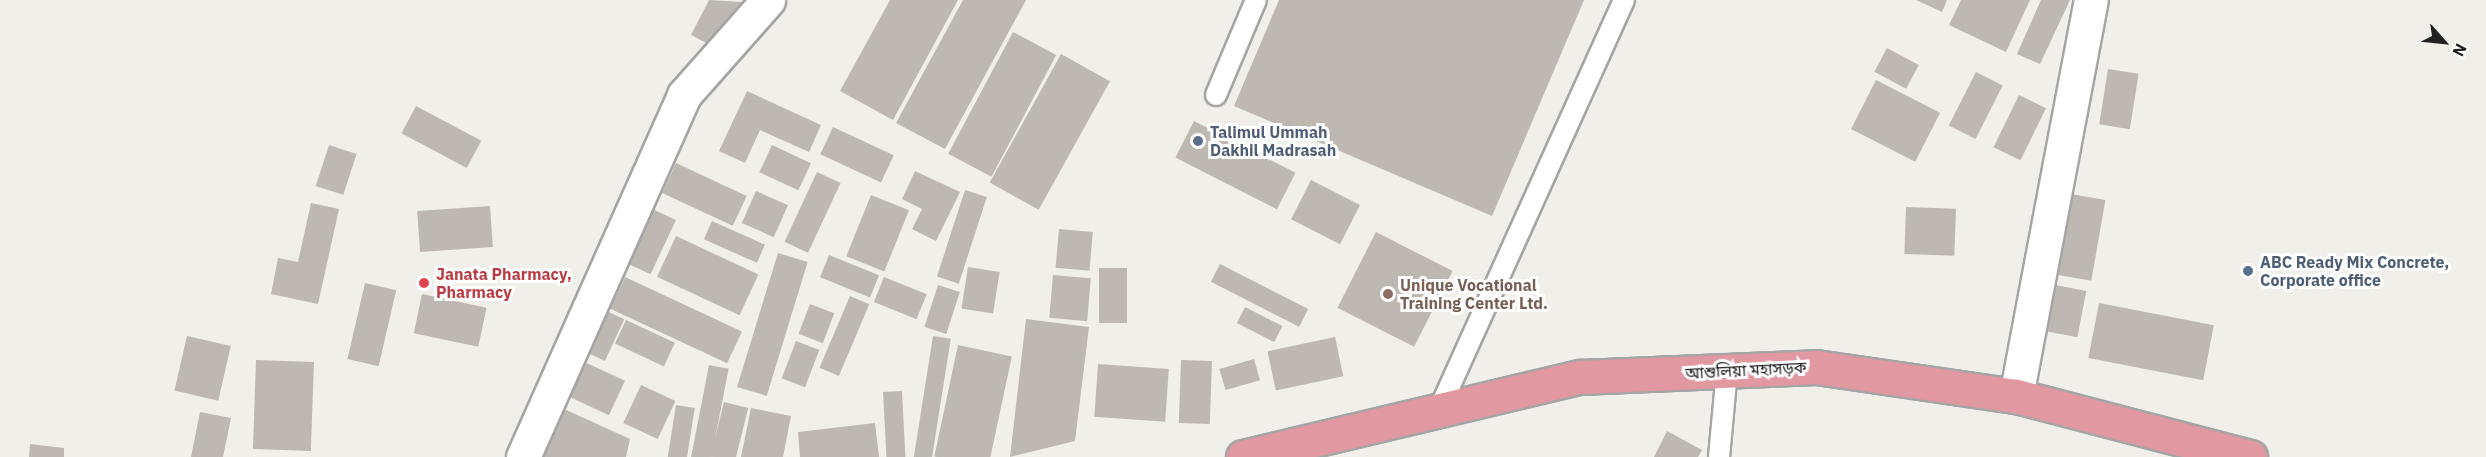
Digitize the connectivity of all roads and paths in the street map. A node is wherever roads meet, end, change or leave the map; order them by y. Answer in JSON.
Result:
{"nodes":[{"id":1,"x":768,"y":0,"type":"edge"},
{"id":2,"x":1256,"y":0,"type":"edge"},
{"id":3,"x":1624,"y":0,"type":"edge"},
{"id":4,"x":2091,"y":0,"type":"edge"},
{"id":5,"x":1216,"y":95,"type":"dead end"},
{"id":6,"x":1726,"y":371,"type":"junction"},
{"id":7,"x":2016,"y":396,"type":"junction"},
{"id":8,"x":1438,"y":412,"type":"junction"},
{"id":9,"x":523,"y":457,"type":"edge"},
{"id":10,"x":1243,"y":457,"type":"edge"},
{"id":11,"x":1719,"y":457,"type":"edge"},
{"id":12,"x":2250,"y":457,"type":"edge"}],
"edges":[{"from":1,"to":9,"type":"street"},
{"from":2,"to":5,"type":"lane"},
{"from":3,"to":8,"type":"lane"},
{"from":4,"to":7,"type":"street"},
{"from":6,"to":7,"type":"highway","name":"আশুলিয়া মহাসড়ক"},
{"from":6,"to":8,"type":"highway","name":"আশুলিয়া মহাসড়ক"},
{"from":6,"to":11,"type":"lane"},
{"from":7,"to":12,"type":"highway","name":"আশুলিয়া মহাসড়ক"},
{"from":8,"to":10,"type":"highway","name":"আশুলিয়া মহাসড়ক"}]}
